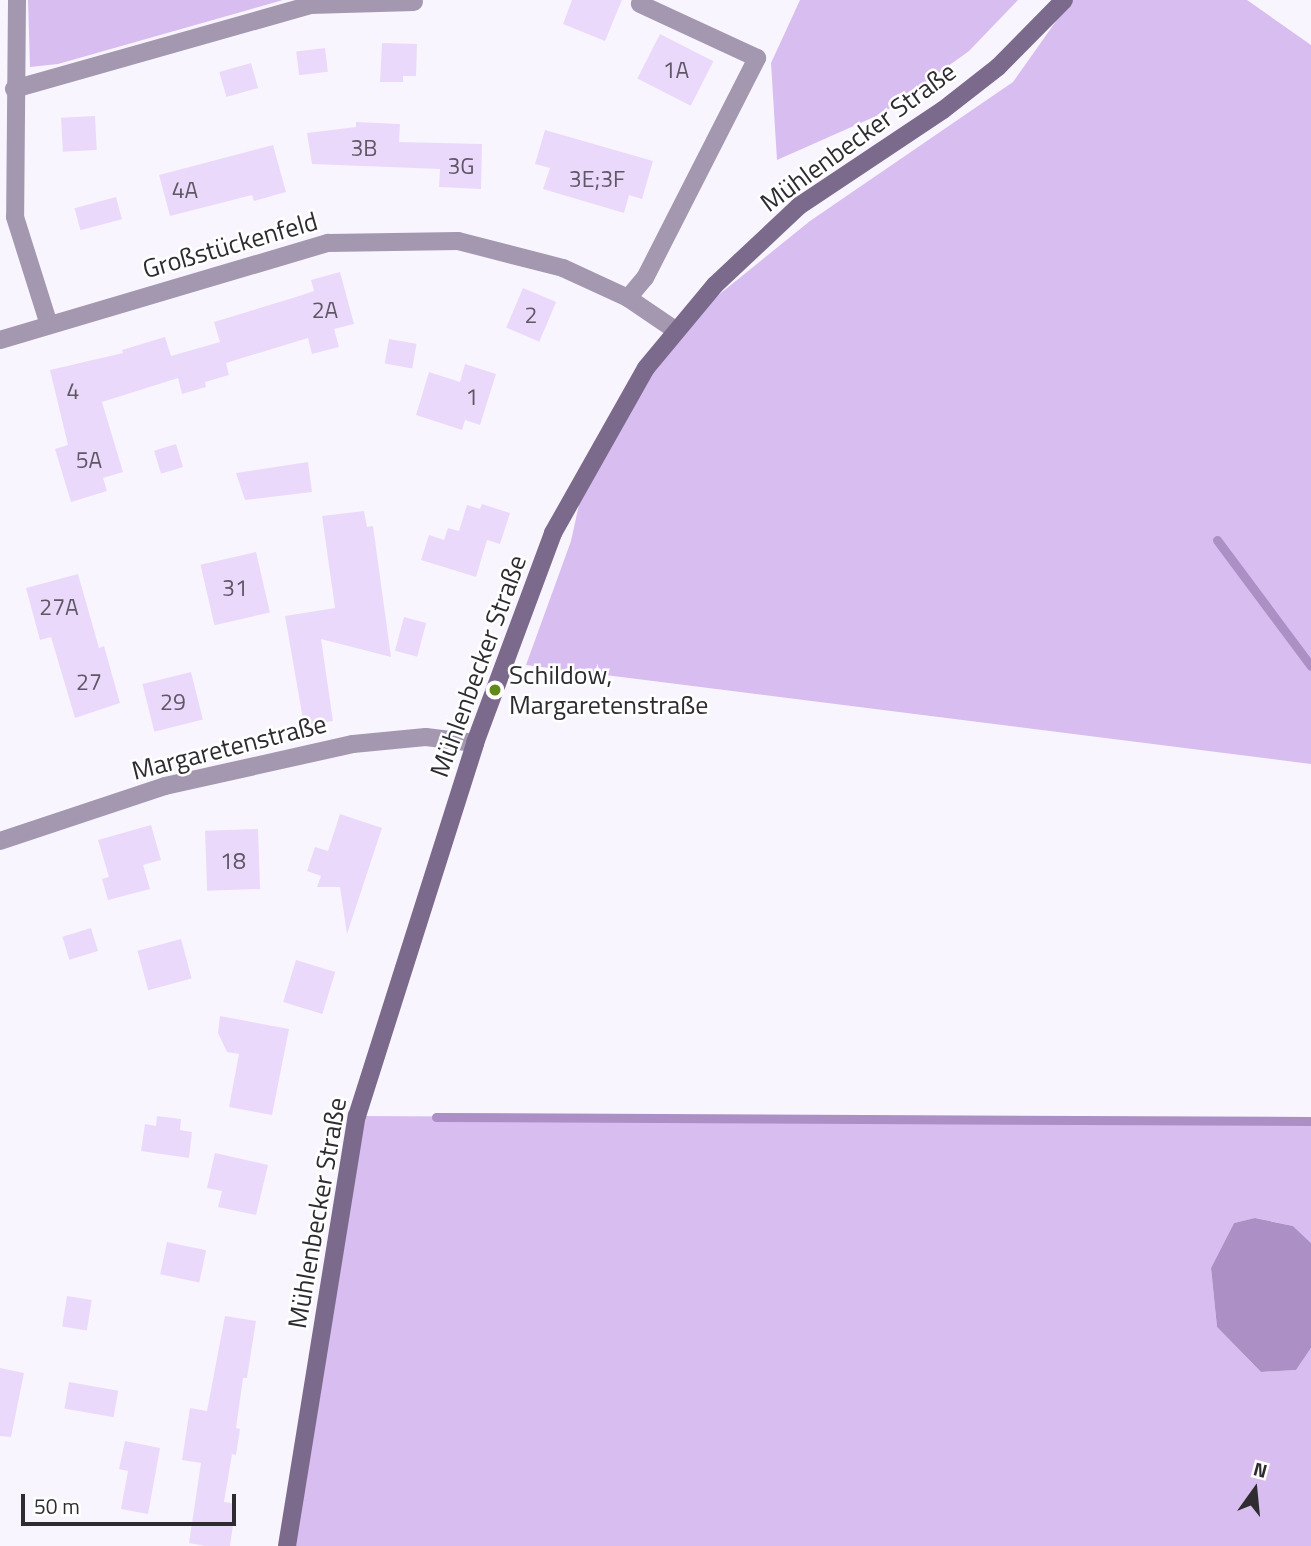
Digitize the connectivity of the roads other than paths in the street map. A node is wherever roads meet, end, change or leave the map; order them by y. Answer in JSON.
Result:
{"nodes":[{"id":1,"x":18,"y":0,"type":"edge"},
{"id":2,"x":1065,"y":0,"type":"edge"},
{"id":3,"x":414,"y":2,"type":"dead end"},
{"id":4,"x":640,"y":4,"type":"dead end"},
{"id":5,"x":14,"y":89,"type":"junction"},
{"id":6,"x":628,"y":298,"type":"junction"},
{"id":7,"x":49,"y":325,"type":"junction"},
{"id":8,"x":676,"y":330,"type":"junction"},
{"id":9,"x":0,"y":340,"type":"edge"},
{"id":10,"x":475,"y":743,"type":"junction"},
{"id":11,"x":0,"y":841,"type":"edge"},
{"id":12,"x":287,"y":1546,"type":"edge"}],
"edges":[{"from":1,"to":5,"type":"street"},
{"from":2,"to":8,"type":"main road","name":"Mühlenbecker Straße"},
{"from":3,"to":5,"type":"street"},
{"from":4,"to":6,"type":"street"},
{"from":5,"to":7,"type":"street"},
{"from":6,"to":7,"type":"street","name":"Großstückenfeld"},
{"from":6,"to":8,"type":"street","name":"Großstückenfeld"},
{"from":7,"to":9,"type":"street","name":"Großstückenfeld"},
{"from":8,"to":10,"type":"main road","name":"Mühlenbecker Straße"},
{"from":10,"to":11,"type":"street","name":"Margaretenstraße"},
{"from":10,"to":12,"type":"main road","name":"Mühlenbecker Straße"}]}
